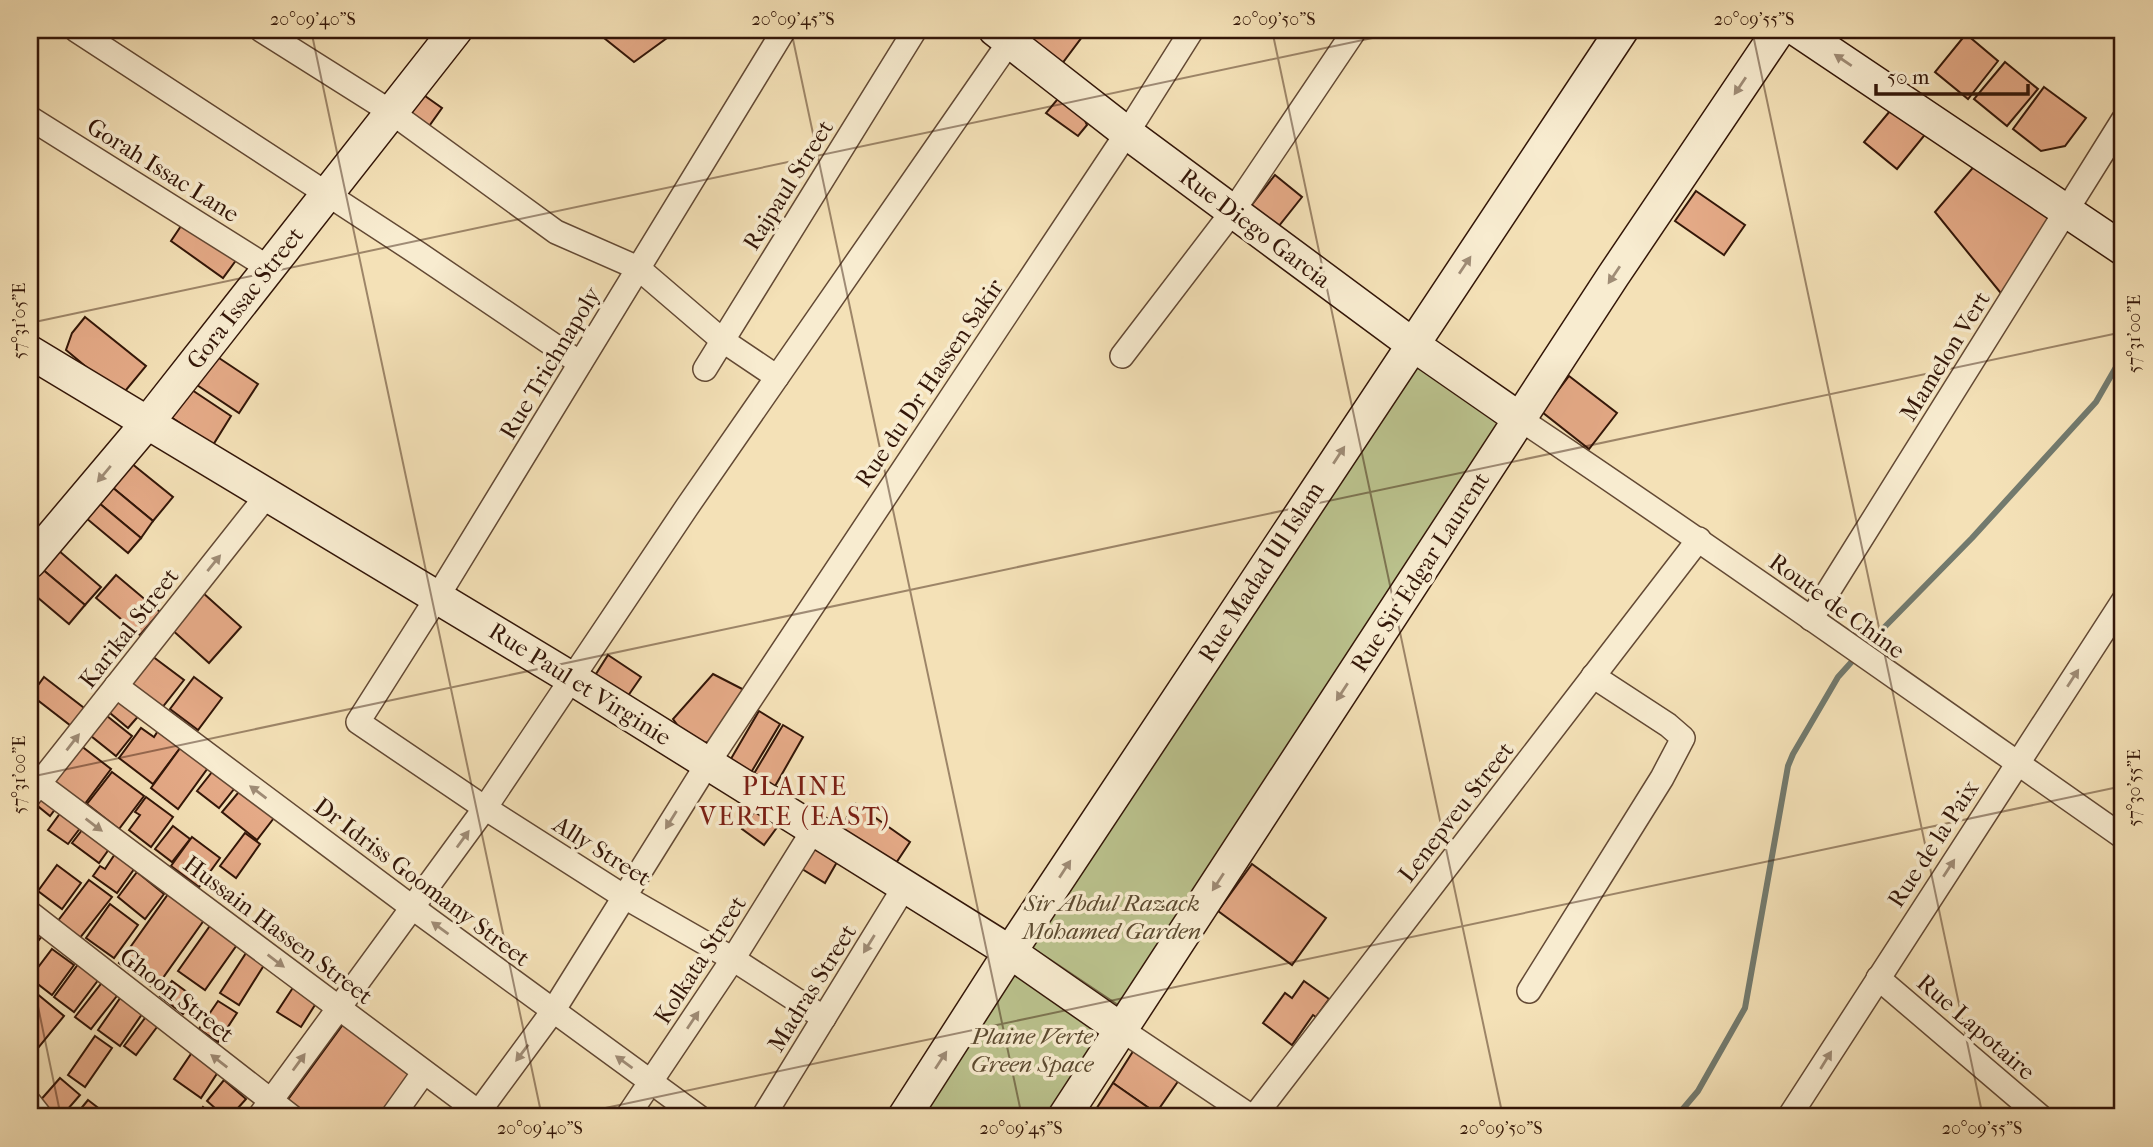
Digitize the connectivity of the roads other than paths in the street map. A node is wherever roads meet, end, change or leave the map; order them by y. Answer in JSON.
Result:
{"nodes":[{"id":1,"x":76,"y":30,"type":"edge"},
{"id":2,"x":261,"y":30,"type":"edge"},
{"id":3,"x":456,"y":30,"type":"edge"},
{"id":4,"x":784,"y":30,"type":"edge"},
{"id":5,"x":915,"y":30,"type":"edge"},
{"id":6,"x":1192,"y":30,"type":"edge"},
{"id":7,"x":1355,"y":30,"type":"edge"},
{"id":8,"x":1622,"y":30,"type":"edge"},
{"id":9,"x":1779,"y":30,"type":"edge"},
{"id":10,"x":1797,"y":30,"type":"edge"},
{"id":11,"x":1836,"y":30,"type":"edge"},
{"id":12,"x":1002,"y":35,"type":"edge"},
{"id":13,"x":391,"y":112,"type":"junction"},
{"id":14,"x":30,"y":118,"type":"edge"},
{"id":15,"x":2123,"y":120,"type":"edge"},
{"id":16,"x":1127,"y":133,"type":"junction"},
{"id":17,"x":326,"y":195,"type":"junction"},
{"id":18,"x":2072,"y":202,"type":"junction"},
{"id":19,"x":1233,"y":211,"type":"junction"},
{"id":20,"x":2123,"y":228,"type":"edge"},
{"id":21,"x":2123,"y":249,"type":"edge"},
{"id":22,"x":269,"y":268,"type":"junction"},
{"id":23,"x":638,"y":268,"type":"junction"},
{"id":24,"x":722,"y":340,"type":"junction"},
{"id":25,"x":1412,"y":344,"type":"junction"},
{"id":26,"x":30,"y":352,"type":"edge"},
{"id":27,"x":1122,"y":356,"type":"dead end"},
{"id":28,"x":580,"y":363,"type":"junction"},
{"id":29,"x":705,"y":369,"type":"dead end"},
{"id":30,"x":777,"y":377,"type":"junction"},
{"id":31,"x":1520,"y":419,"type":"junction"},
{"id":32,"x":148,"y":422,"type":"junction"},
{"id":33,"x":268,"y":494,"type":"junction"},
{"id":34,"x":1699,"y":539,"type":"junction"},
{"id":35,"x":30,"y":562,"type":"edge"},
{"id":36,"x":438,"y":596,"type":"junction"},
{"id":37,"x":2123,"y":601,"type":"edge"},
{"id":38,"x":1811,"y":619,"type":"junction"},
{"id":39,"x":1593,"y":676,"type":"junction"},
{"id":40,"x":571,"y":678,"type":"junction"},
{"id":41,"x":116,"y":686,"type":"junction"},
{"id":42,"x":358,"y":722,"type":"joint"},
{"id":43,"x":708,"y":763,"type":"junction"},
{"id":44,"x":2018,"y":763,"type":"junction"},
{"id":45,"x":34,"y":789,"type":"edge"},
{"id":46,"x":485,"y":808,"type":"junction"},
{"id":47,"x":814,"y":829,"type":"junction"},
{"id":48,"x":2123,"y":837,"type":"edge"},
{"id":49,"x":905,"y":886,"type":"junction"},
{"id":50,"x":623,"y":896,"type":"junction"},
{"id":51,"x":413,"y":908,"type":"junction"},
{"id":52,"x":30,"y":912,"type":"edge"},
{"id":53,"x":1010,"y":952,"type":"junction"},
{"id":54,"x":733,"y":959,"type":"junction"},
{"id":55,"x":1878,"y":978,"type":"junction"},
{"id":56,"x":1529,"y":991,"type":"dead end"},
{"id":57,"x":339,"y":1008,"type":"junction"},
{"id":58,"x":553,"y":1012,"type":"junction"},
{"id":59,"x":824,"y":1018,"type":"junction"},
{"id":60,"x":1122,"y":1030,"type":"junction"},
{"id":61,"x":424,"y":1072,"type":"junction"},
{"id":62,"x":651,"y":1082,"type":"junction"},
{"id":63,"x":30,"y":1103,"type":"edge"},
{"id":64,"x":265,"y":1109,"type":"edge"},
{"id":65,"x":479,"y":1116,"type":"edge"},
{"id":66,"x":41,"y":1117,"type":"edge"},
{"id":67,"x":292,"y":1117,"type":"edge"},
{"id":68,"x":392,"y":1117,"type":"edge"},
{"id":69,"x":627,"y":1117,"type":"edge"},
{"id":70,"x":699,"y":1117,"type":"edge"},
{"id":71,"x":764,"y":1117,"type":"edge"},
{"id":72,"x":904,"y":1117,"type":"edge"},
{"id":73,"x":1065,"y":1117,"type":"edge"},
{"id":74,"x":1253,"y":1117,"type":"edge"},
{"id":75,"x":1789,"y":1117,"type":"edge"},
{"id":76,"x":2041,"y":1117,"type":"edge"}],
"edges":[{"from":1,"to":17,"type":"street"},
{"from":2,"to":13,"type":"street"},
{"from":3,"to":13,"type":"main road","name":"Gora Issac Street"},
{"from":4,"to":23,"type":"street","name":"Rue Trichnapoly"},
{"from":5,"to":24,"type":"street","name":"Rajpaul Street"},
{"from":6,"to":16,"type":"street","name":"Rue du Dr Hassen Sakir"},
{"from":7,"to":19,"type":"street"},
{"from":25,"to":8,"type":"main road","name":"Rue Madad Ul Islam","one_way":true},
{"from":9,"to":31,"type":"main road","name":"Rue Sir Edgar Laurent","one_way":true},
{"from":18,"to":10,"type":"main road","one_way":true},
{"from":11,"to":18,"type":"main road"},
{"from":12,"to":16,"type":"main road","name":"Rue Diego Garcia"},
{"from":12,"to":30,"type":"street"},
{"from":13,"to":17,"type":"main road","name":"Gora Issac Street"},
{"from":13,"to":23,"type":"street"},
{"from":14,"to":22,"type":"street","name":"Gorah Issac Lane"},
{"from":15,"to":18,"type":"street","name":"Mamelon Vert"},
{"from":16,"to":19,"type":"main road","name":"Rue Diego Garcia"},
{"from":16,"to":43,"type":"street","name":"Rue du Dr Hassen Sakir"},
{"from":17,"to":22,"type":"main road","name":"Gora Issac Street"},
{"from":17,"to":28,"type":"street"},
{"from":18,"to":20,"type":"main road"},
{"from":18,"to":21,"type":"main road"},
{"from":18,"to":38,"type":"street","name":"Mamelon Vert"},
{"from":19,"to":25,"type":"main road","name":"Rue Diego Garcia"},
{"from":19,"to":27,"type":"street"},
{"from":22,"to":32,"type":"main road","name":"Gora Issac Street"},
{"from":23,"to":24,"type":"street"},
{"from":23,"to":28,"type":"street","name":"Rue Trichnapoly"},
{"from":24,"to":29,"type":"street","name":"Rajpaul Street"},
{"from":24,"to":30,"type":"street"},
{"from":25,"to":31,"type":"main road","name":"Rue Diego Garcia"},
{"from":53,"to":25,"type":"main road","name":"Rue Madad Ul Islam","one_way":true},
{"from":26,"to":32,"type":"main road","name":"Rue Paul et Virginie"},
{"from":28,"to":36,"type":"street","name":"Rue Trichnapoly"},
{"from":30,"to":40,"type":"street"},
{"from":31,"to":34,"type":"street","name":"Route de Chine"},
{"from":31,"to":60,"type":"main road","name":"Rue Sir Edgar Laurent","one_way":true},
{"from":32,"to":33,"type":"main road","name":"Rue Paul et Virginie"},
{"from":32,"to":35,"type":"main road","name":"Gora Issac Street","one_way":true},
{"from":33,"to":36,"type":"main road","name":"Rue Paul et Virginie"},
{"from":41,"to":33,"type":"street","name":"Karikal Street","one_way":true},
{"from":34,"to":38,"type":"street","name":"Route de Chine"},
{"from":34,"to":39,"type":"street","name":"Lenepveu Street"},
{"from":36,"to":40,"type":"main road","name":"Rue Paul et Virginie"},
{"from":36,"to":42,"type":"street","name":"Rue Trichnapoly"},
{"from":44,"to":37,"type":"street","name":"Rue de la Paix","one_way":true},
{"from":38,"to":44,"type":"street","name":"Route de Chine"},
{"from":39,"to":56,"type":"street"},
{"from":39,"to":74,"type":"street","name":"Lenepveu Street"},
{"from":40,"to":43,"type":"main road","name":"Rue Paul et Virginie"},
{"from":40,"to":46,"type":"street"},
{"from":45,"to":41,"type":"street","name":"Karikal Street","one_way":true},
{"from":51,"to":41,"type":"street","name":"Dr Idriss Goomany Street","one_way":true},
{"from":42,"to":46,"type":"street","name":"Ally Street"},
{"from":43,"to":47,"type":"main road","name":"Rue Paul et Virginie"},
{"from":43,"to":50,"type":"street","name":"Rue du Dr Hassen Sakir","one_way":true},
{"from":44,"to":48,"type":"street","name":"Route de Chine"},
{"from":55,"to":44,"type":"street","name":"Rue de la Paix","one_way":true},
{"from":45,"to":57,"type":"street","name":"Hussain Hassen Street","one_way":true},
{"from":46,"to":50,"type":"street","name":"Ally Street"},
{"from":51,"to":46,"type":"street","one_way":true},
{"from":47,"to":49,"type":"main road","name":"Rue Paul et Virginie"},
{"from":47,"to":54,"type":"street","name":"Kolkata Street"},
{"from":49,"to":53,"type":"main road","name":"Rue Paul et Virginie"},
{"from":49,"to":59,"type":"street","name":"Madras Street","one_way":true},
{"from":50,"to":54,"type":"street","name":"Ally Street"},
{"from":50,"to":58,"type":"street","name":"Rue du Dr Hassen Sakir"},
{"from":51,"to":57,"type":"street"},
{"from":58,"to":51,"type":"street","name":"Dr Idriss Goomany Street","one_way":true},
{"from":64,"to":52,"type":"street","name":"Ghoon Street","one_way":true},
{"from":53,"to":60,"type":"main road","name":"Rue Paul et Virginie"},
{"from":72,"to":53,"type":"main road","name":"Rue Madad Ul Islam","one_way":true},
{"from":54,"to":59,"type":"street","name":"Ally Street"},
{"from":62,"to":54,"type":"street","name":"Kolkata Street","one_way":true},
{"from":75,"to":55,"type":"street","name":"Rue de la Paix","one_way":true},
{"from":55,"to":76,"type":"street","name":"Rue Lapotaire"},
{"from":57,"to":61,"type":"street","name":"Hussain Hassen Street"},
{"from":64,"to":57,"type":"street","one_way":true},
{"from":62,"to":58,"type":"street","name":"Dr Idriss Goomany Street","one_way":true},
{"from":58,"to":65,"type":"street","name":"Rue du Dr Hassen Sakir","one_way":true},
{"from":59,"to":71,"type":"street","name":"Madras Street"},
{"from":60,"to":73,"type":"main road","name":"Rue Sir Edgar Laurent"},
{"from":60,"to":74,"type":"street"},
{"from":61,"to":65,"type":"street","name":"Hussain Hassen Street"},
{"from":61,"to":68,"type":"street"},
{"from":62,"to":69,"type":"street","name":"Kolkata Street"},
{"from":62,"to":70,"type":"street","name":"Dr Idriss Goomany Street"},
{"from":63,"to":66,"type":"street"},
{"from":64,"to":67,"type":"street","name":"Ghoon Street"}]}
